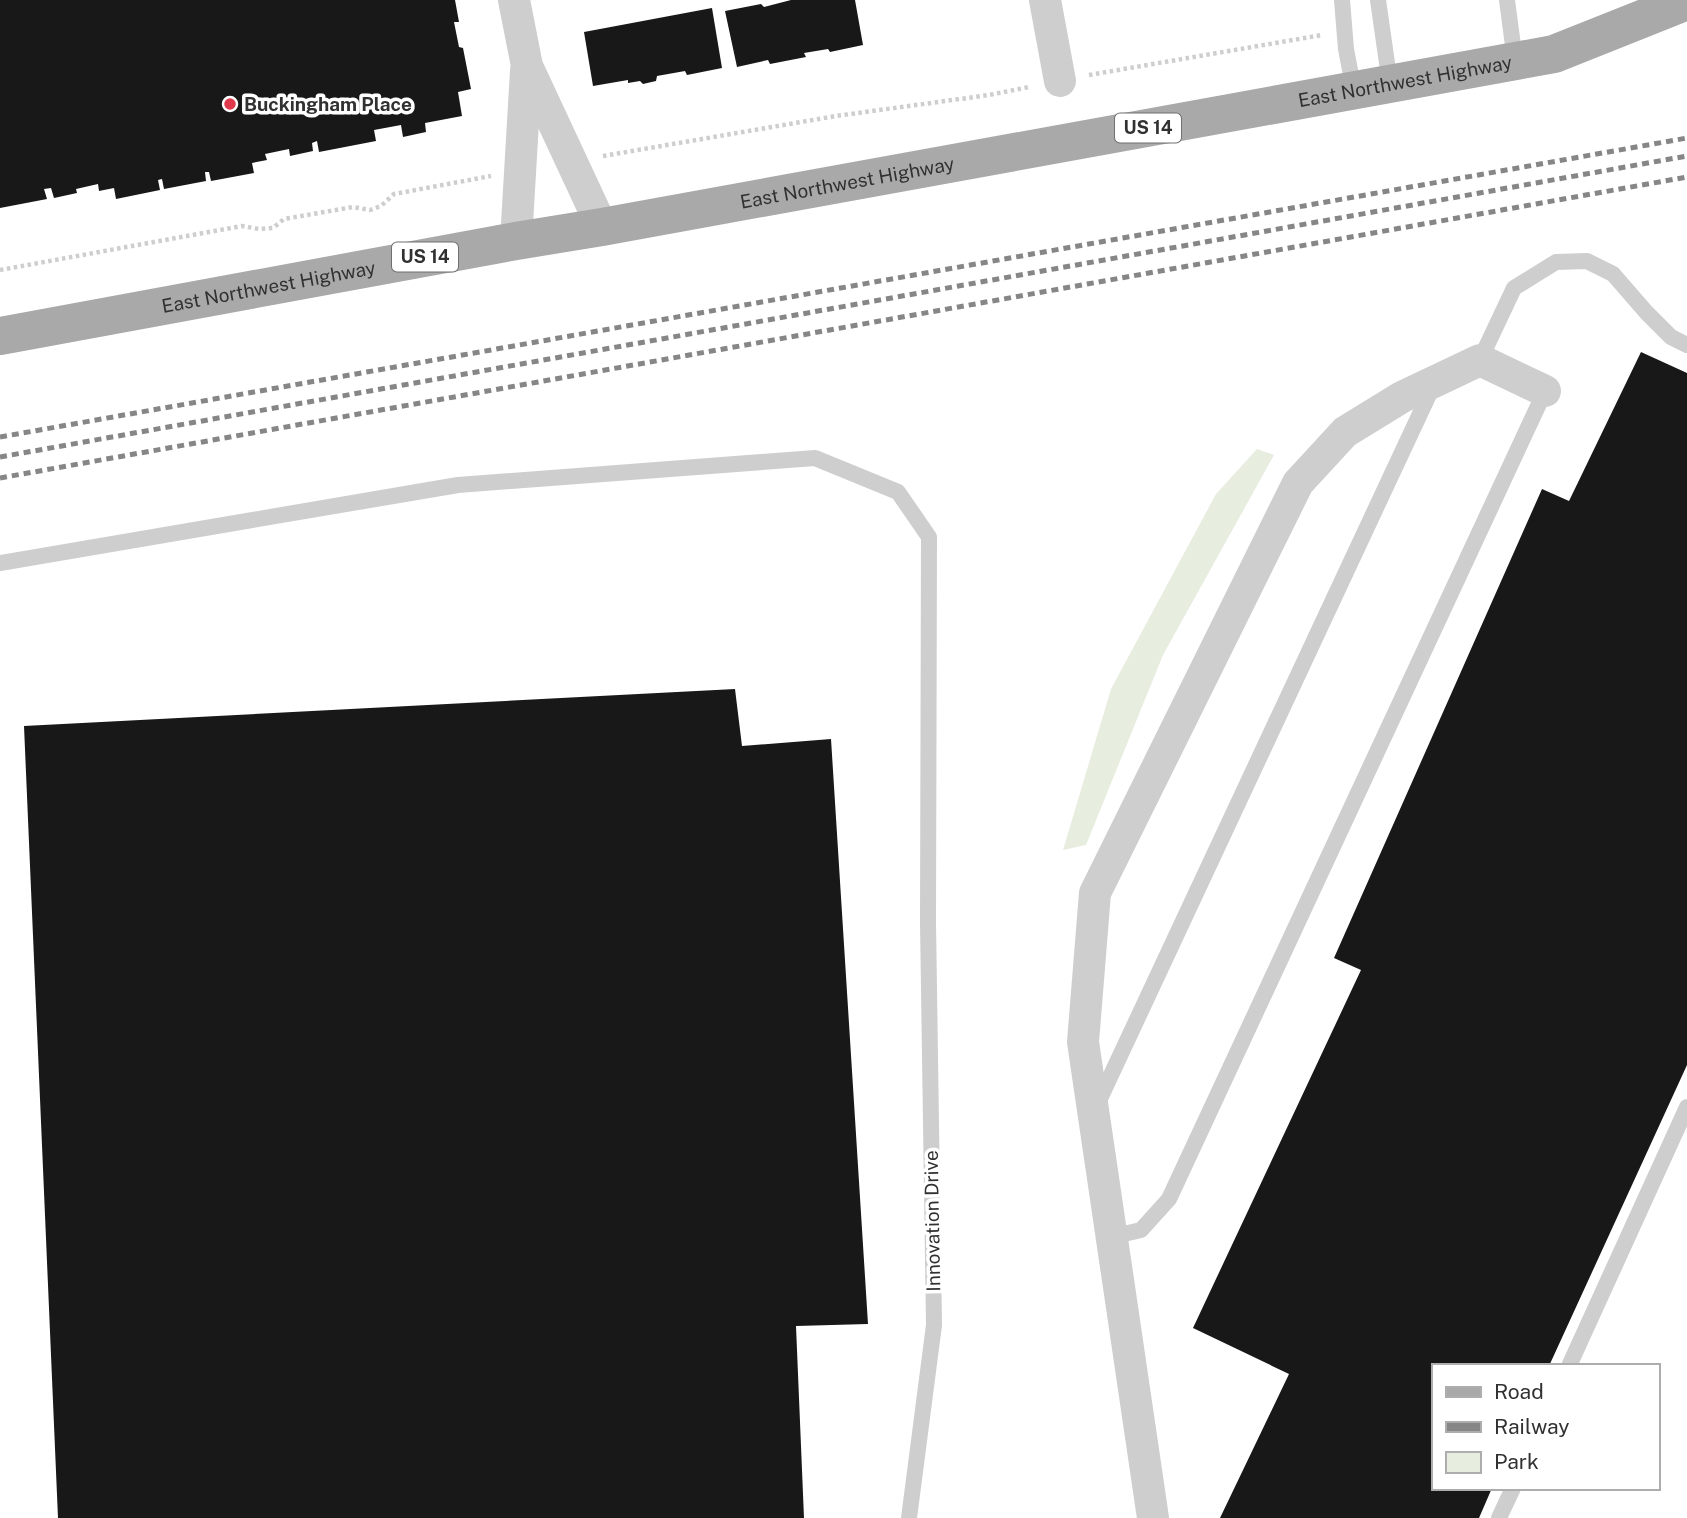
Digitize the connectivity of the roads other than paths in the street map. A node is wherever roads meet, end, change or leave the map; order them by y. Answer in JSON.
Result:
{"nodes":[{"id":1,"x":514,"y":0,"type":"edge"},
{"id":2,"x":1045,"y":0,"type":"edge"},
{"id":3,"x":1342,"y":0,"type":"edge"},
{"id":4,"x":1378,"y":0,"type":"edge"},
{"id":5,"x":1507,"y":0,"type":"edge"},
{"id":6,"x":1687,"y":1,"type":"edge"},
{"id":7,"x":1515,"y":61,"type":"junction"},
{"id":8,"x":527,"y":66,"type":"junction"},
{"id":9,"x":1060,"y":81,"type":"road end"},
{"id":10,"x":1372,"y":87,"type":"junction"},
{"id":11,"x":602,"y":227,"type":"junction"},
{"id":12,"x":516,"y":240,"type":"junction"},
{"id":13,"x":0,"y":336,"type":"edge"},
{"id":14,"x":1687,"y":345,"type":"edge"},
{"id":15,"x":1480,"y":360,"type":"junction"},
{"id":16,"x":1435,"y":382,"type":"junction"},
{"id":17,"x":1545,"y":391,"type":"joint"},
{"id":18,"x":0,"y":563,"type":"edge"},
{"id":19,"x":1687,"y":1107,"type":"edge"},
{"id":20,"x":1093,"y":1114,"type":"junction"},
{"id":21,"x":1111,"y":1237,"type":"junction"},
{"id":22,"x":1570,"y":1364,"type":"edge"},
{"id":23,"x":1512,"y":1490,"type":"edge"},
{"id":24,"x":909,"y":1518,"type":"edge"},
{"id":25,"x":1153,"y":1518,"type":"edge"},
{"id":26,"x":1499,"y":1518,"type":"edge"}],
"edges":[{"from":1,"to":8,"type":"street"},
{"from":2,"to":9,"type":"street"},
{"from":3,"to":10,"type":"lane"},
{"from":4,"to":10,"type":"lane"},
{"from":5,"to":7,"type":"lane"},
{"from":6,"to":7,"type":"main road","name":"East Northwest Highway","number":"US 14"},
{"from":7,"to":10,"type":"main road","name":"East Northwest Highway","number":"US 14"},
{"from":8,"to":11,"type":"street"},
{"from":8,"to":12,"type":"street"},
{"from":10,"to":11,"type":"main road","name":"East Northwest Highway","number":"US 14"},
{"from":11,"to":12,"type":"main road","name":"East Northwest Highway","number":"US 14"},
{"from":12,"to":13,"type":"main road","name":"East Northwest Highway","number":"US 14"},
{"from":14,"to":15,"type":"lane"},
{"from":15,"to":16,"type":"street"},
{"from":15,"to":17,"type":"street"},
{"from":16,"to":20,"type":"lane"},
{"from":16,"to":20,"type":"street"},
{"from":17,"to":21,"type":"lane"},
{"from":18,"to":24,"type":"lane","name":"Innovation Drive"},
{"from":19,"to":22,"type":"lane"},
{"from":20,"to":21,"type":"street"},
{"from":21,"to":25,"type":"street"},
{"from":23,"to":26,"type":"lane"}]}
